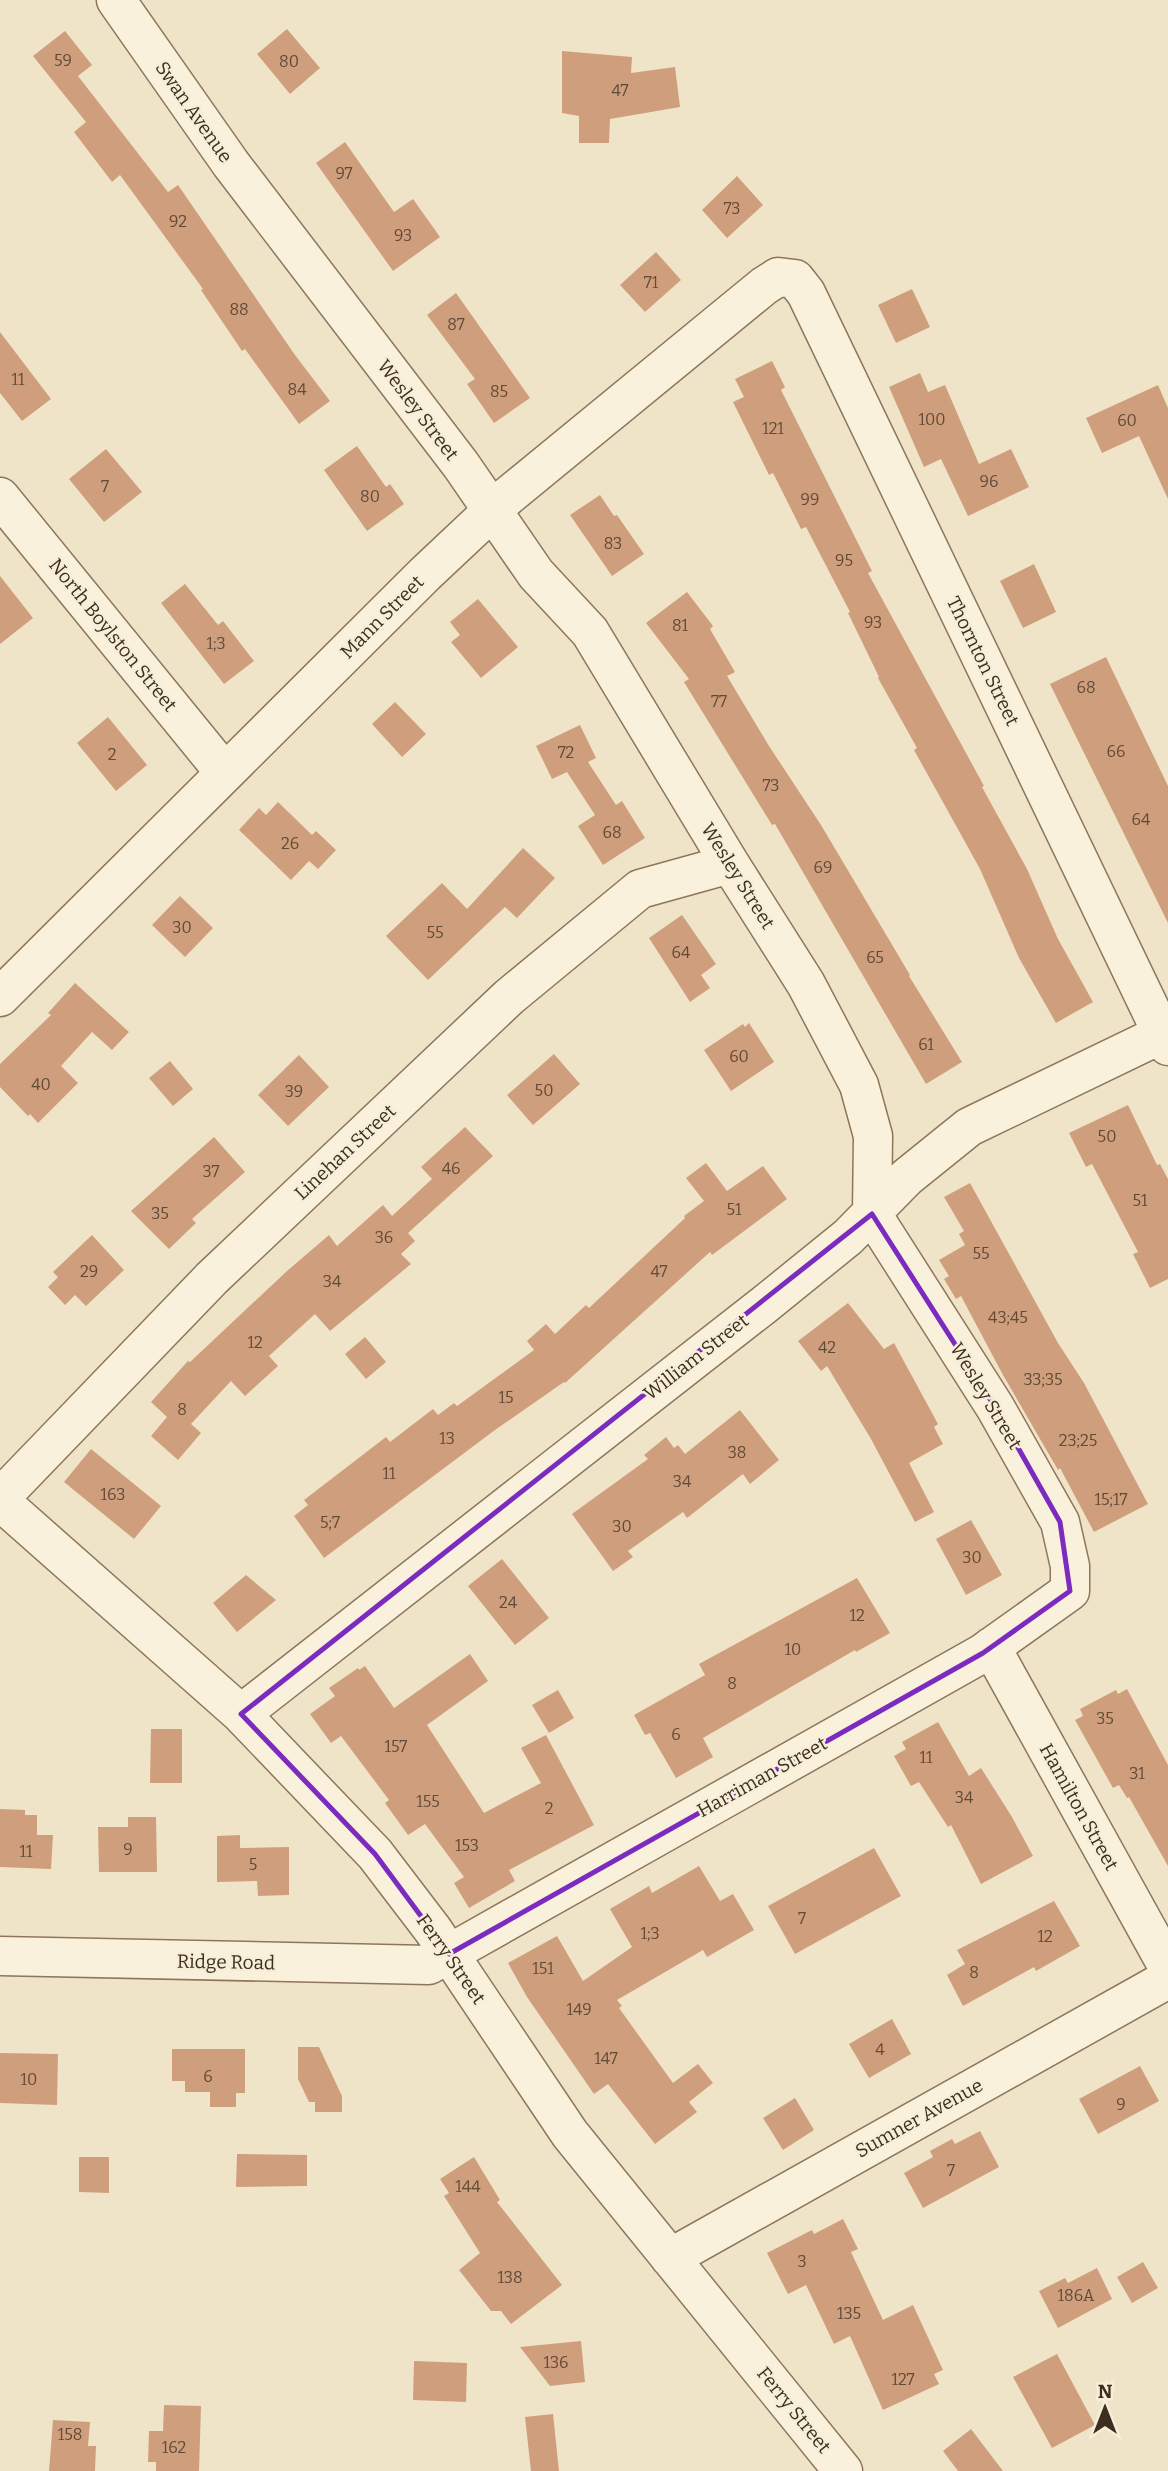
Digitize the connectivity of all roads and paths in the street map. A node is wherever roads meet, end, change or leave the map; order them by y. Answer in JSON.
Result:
{"nodes":[{"id":1,"x":117,"y":0,"type":"edge"},
{"id":2,"x":274,"y":222,"type":"joint"},
{"id":3,"x":795,"y":279,"type":"joint"},
{"id":4,"x":0,"y":498,"type":"edge"},
{"id":5,"x":492,"y":511,"type":"junction"},
{"id":6,"x":225,"y":773,"type":"junction"},
{"id":7,"x":730,"y":864,"type":"junction"},
{"id":8,"x":0,"y":997,"type":"edge"},
{"id":9,"x":1166,"y":1037,"type":"edge"},
{"id":10,"x":872,"y":1214,"type":"junction"},
{"id":11,"x":0,"y":1499,"type":"edge"},
{"id":12,"x":1070,"y":1591,"type":"joint"},
{"id":13,"x":991,"y":1647,"type":"junction"},
{"id":14,"x":241,"y":1714,"type":"junction"},
{"id":15,"x":449,"y":1954,"type":"junction"},
{"id":16,"x":0,"y":1956,"type":"edge"},
{"id":17,"x":1168,"y":1967,"type":"edge"},
{"id":18,"x":1168,"y":1979,"type":"edge"},
{"id":19,"x":670,"y":2258,"type":"junction"},
{"id":20,"x":843,"y":2471,"type":"edge"}],
"edges":[{"from":1,"to":2,"type":"street","name":"Swan Avenue"},
{"from":2,"to":5,"type":"street","name":"Wesley Street"},
{"from":3,"to":5,"type":"street","name":"Mann Street"},
{"from":3,"to":9,"type":"street","name":"Thornton Street"},
{"from":4,"to":6,"type":"street","name":"North Boylston Street"},
{"from":5,"to":6,"type":"street","name":"Mann Street"},
{"from":5,"to":7,"type":"street","name":"Wesley Street"},
{"from":6,"to":8,"type":"street","name":"Mann Street"},
{"from":7,"to":10,"type":"street","name":"Wesley Street"},
{"from":7,"to":11,"type":"street","name":"Linehan Street"},
{"from":9,"to":10,"type":"street","name":"William Street"},
{"from":10,"to":12,"type":"street","name":"Wesley Street"},
{"from":10,"to":14,"type":"street","name":"William Street"},
{"from":11,"to":14,"type":"street","name":"Ferry Street"},
{"from":12,"to":13,"type":"street","name":"Harriman Street"},
{"from":13,"to":15,"type":"street","name":"Harriman Street"},
{"from":13,"to":17,"type":"street","name":"Hamilton Street"},
{"from":14,"to":15,"type":"street","name":"Ferry Street"},
{"from":15,"to":16,"type":"street","name":"Ridge Road"},
{"from":15,"to":19,"type":"street","name":"Ferry Street"},
{"from":18,"to":19,"type":"street","name":"Sumner Avenue"},
{"from":19,"to":20,"type":"street","name":"Ferry Street"}]}
